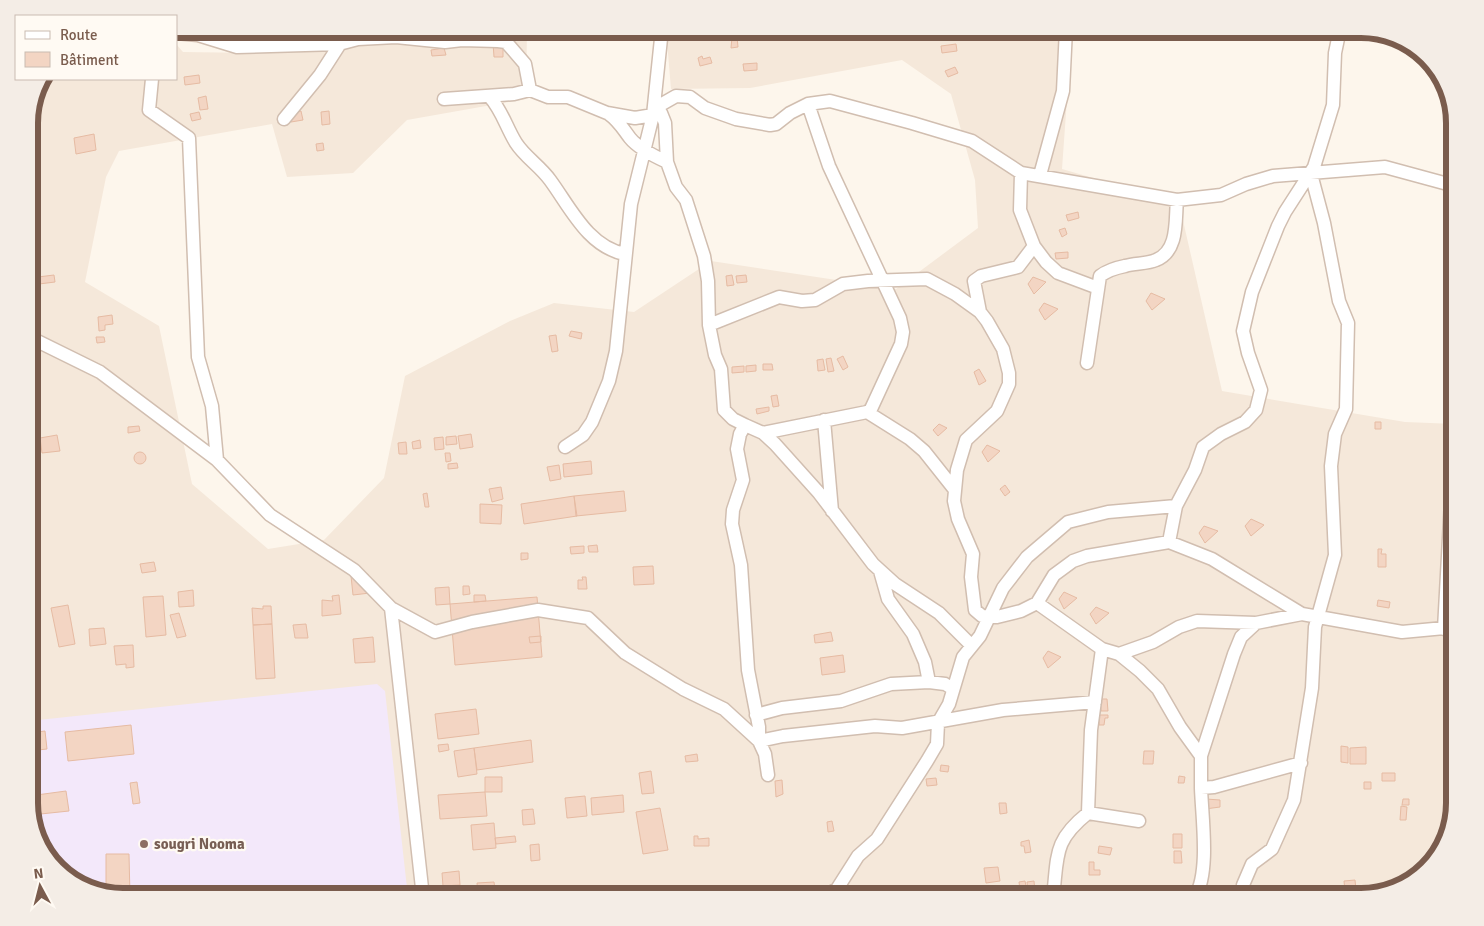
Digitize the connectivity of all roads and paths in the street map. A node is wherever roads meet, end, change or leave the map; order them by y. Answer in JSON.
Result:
{"nodes":[{"id":1,"x":207,"y":38,"type":"edge"},
{"id":2,"x":256,"y":38,"type":"edge"},
{"id":3,"x":342,"y":38,"type":"edge"},
{"id":4,"x":349,"y":38,"type":"edge"},
{"id":5,"x":415,"y":38,"type":"edge"},
{"id":6,"x":661,"y":38,"type":"edge"},
{"id":7,"x":1066,"y":38,"type":"edge"},
{"id":8,"x":1338,"y":38,"type":"edge"},
{"id":9,"x":339,"y":44,"type":"junction"},
{"id":10,"x":256,"y":46,"type":"junction"},
{"id":11,"x":152,"y":80,"type":"edge"},
{"id":12,"x":530,"y":90,"type":"junction"},
{"id":13,"x":489,"y":96,"type":"junction"},
{"id":14,"x":444,"y":99,"type":"dead end"},
{"id":15,"x":808,"y":104,"type":"junction"},
{"id":16,"x":607,"y":113,"type":"junction"},
{"id":17,"x":653,"y":115,"type":"junction"},
{"id":18,"x":284,"y":119,"type":"dead end"},
{"id":19,"x":644,"y":148,"type":"junction"},
{"id":20,"x":667,"y":162,"type":"junction"},
{"id":21,"x":1021,"y":173,"type":"junction"},
{"id":22,"x":1311,"y":174,"type":"junction"},
{"id":23,"x":1040,"y":175,"type":"junction"},
{"id":24,"x":1446,"y":184,"type":"edge"},
{"id":25,"x":1177,"y":200,"type":"junction"},
{"id":26,"x":1034,"y":246,"type":"junction"},
{"id":27,"x":625,"y":254,"type":"junction"},
{"id":28,"x":882,"y":281,"type":"junction"},
{"id":29,"x":1098,"y":288,"type":"junction"},
{"id":30,"x":980,"y":312,"type":"junction"},
{"id":31,"x":709,"y":325,"type":"junction"},
{"id":32,"x":38,"y":341,"type":"edge"},
{"id":33,"x":1087,"y":363,"type":"dead end"},
{"id":34,"x":867,"y":412,"type":"junction"},
{"id":35,"x":824,"y":420,"type":"junction"},
{"id":36,"x":745,"y":425,"type":"junction"},
{"id":37,"x":764,"y":433,"type":"junction"},
{"id":38,"x":565,"y":448,"type":"dead end"},
{"id":39,"x":217,"y":460,"type":"junction"},
{"id":40,"x":955,"y":490,"type":"junction"},
{"id":41,"x":1176,"y":506,"type":"junction"},
{"id":42,"x":832,"y":511,"type":"junction"},
{"id":43,"x":1169,"y":542,"type":"junction"},
{"id":44,"x":880,"y":570,"type":"junction"},
{"id":45,"x":1037,"y":603,"type":"junction"},
{"id":46,"x":392,"y":608,"type":"junction"},
{"id":47,"x":1302,"y":614,"type":"junction"},
{"id":48,"x":990,"y":617,"type":"junction"},
{"id":49,"x":1317,"y":618,"type":"junction"},
{"id":50,"x":1256,"y":622,"type":"junction"},
{"id":51,"x":1446,"y":628,"type":"edge"},
{"id":52,"x":972,"y":646,"type":"junction"},
{"id":53,"x":1102,"y":649,"type":"junction"},
{"id":54,"x":1119,"y":654,"type":"junction"},
{"id":55,"x":929,"y":682,"type":"junction"},
{"id":56,"x":953,"y":689,"type":"junction"},
{"id":57,"x":1095,"y":702,"type":"junction"},
{"id":58,"x":756,"y":715,"type":"junction"},
{"id":59,"x":938,"y":723,"type":"junction"},
{"id":60,"x":759,"y":741,"type":"junction"},
{"id":61,"x":1201,"y":756,"type":"junction"},
{"id":62,"x":1301,"y":763,"type":"junction"},
{"id":63,"x":768,"y":775,"type":"dead end"},
{"id":64,"x":1201,"y":788,"type":"junction"},
{"id":65,"x":1088,"y":813,"type":"junction"},
{"id":66,"x":1139,"y":821,"type":"dead end"},
{"id":67,"x":422,"y":888,"type":"edge"},
{"id":68,"x":838,"y":888,"type":"edge"},
{"id":69,"x":1054,"y":888,"type":"edge"},
{"id":70,"x":1200,"y":888,"type":"edge"},
{"id":71,"x":1243,"y":888,"type":"edge"}],
"edges":[{"from":1,"to":10,"type":"street"},
{"from":2,"to":10,"type":"street"},
{"from":3,"to":9,"type":"street"},
{"from":4,"to":9,"type":"street"},
{"from":5,"to":12,"type":"street"},
{"from":6,"to":17,"type":"street"},
{"from":7,"to":23,"type":"street"},
{"from":8,"to":22,"type":"street"},
{"from":9,"to":10,"type":"street"},
{"from":9,"to":18,"type":"street"},
{"from":11,"to":39,"type":"street"},
{"from":12,"to":13,"type":"street"},
{"from":12,"to":16,"type":"street"},
{"from":13,"to":14,"type":"street"},
{"from":13,"to":27,"type":"street"},
{"from":15,"to":17,"type":"street"},
{"from":15,"to":21,"type":"street"},
{"from":15,"to":28,"type":"street"},
{"from":16,"to":17,"type":"street"},
{"from":16,"to":19,"type":"street"},
{"from":17,"to":19,"type":"street"},
{"from":17,"to":20,"type":"street"},
{"from":19,"to":20,"type":"street"},
{"from":19,"to":27,"type":"street"},
{"from":20,"to":31,"type":"street"},
{"from":21,"to":23,"type":"street"},
{"from":21,"to":26,"type":"street"},
{"from":22,"to":24,"type":"street"},
{"from":22,"to":25,"type":"street"},
{"from":22,"to":41,"type":"street"},
{"from":22,"to":49,"type":"street"},
{"from":23,"to":25,"type":"street"},
{"from":25,"to":29,"type":"street"},
{"from":26,"to":29,"type":"street"},
{"from":26,"to":30,"type":"street"},
{"from":27,"to":38,"type":"street"},
{"from":28,"to":30,"type":"street"},
{"from":28,"to":31,"type":"street"},
{"from":28,"to":34,"type":"street"},
{"from":29,"to":33,"type":"street"},
{"from":30,"to":40,"type":"street"},
{"from":31,"to":36,"type":"street"},
{"from":32,"to":39,"type":"street"},
{"from":34,"to":35,"type":"street"},
{"from":34,"to":40,"type":"street"},
{"from":35,"to":37,"type":"street"},
{"from":35,"to":42,"type":"street"},
{"from":36,"to":37,"type":"street"},
{"from":36,"to":58,"type":"street"},
{"from":37,"to":42,"type":"street"},
{"from":39,"to":46,"type":"street"},
{"from":40,"to":48,"type":"street"},
{"from":41,"to":43,"type":"street"},
{"from":41,"to":48,"type":"street"},
{"from":42,"to":44,"type":"street"},
{"from":43,"to":45,"type":"street"},
{"from":43,"to":47,"type":"street"},
{"from":44,"to":52,"type":"street"},
{"from":44,"to":55,"type":"street"},
{"from":45,"to":48,"type":"street"},
{"from":45,"to":53,"type":"street"},
{"from":46,"to":60,"type":"street"},
{"from":46,"to":67,"type":"street"},
{"from":47,"to":49,"type":"street"},
{"from":47,"to":50,"type":"street"},
{"from":48,"to":52,"type":"street"},
{"from":49,"to":51,"type":"street"},
{"from":49,"to":62,"type":"street"},
{"from":50,"to":54,"type":"street"},
{"from":50,"to":61,"type":"street"},
{"from":52,"to":56,"type":"street"},
{"from":53,"to":54,"type":"street"},
{"from":53,"to":57,"type":"street"},
{"from":54,"to":61,"type":"street"},
{"from":55,"to":56,"type":"street"},
{"from":55,"to":58,"type":"street"},
{"from":56,"to":59,"type":"street"},
{"from":57,"to":59,"type":"street"},
{"from":57,"to":65,"type":"street"},
{"from":58,"to":60,"type":"street"},
{"from":59,"to":60,"type":"street"},
{"from":59,"to":68,"type":"street"},
{"from":60,"to":63,"type":"street"},
{"from":61,"to":64,"type":"street"},
{"from":62,"to":64,"type":"street"},
{"from":62,"to":71,"type":"street"},
{"from":64,"to":70,"type":"street"},
{"from":65,"to":66,"type":"street"},
{"from":65,"to":69,"type":"street"}]}
